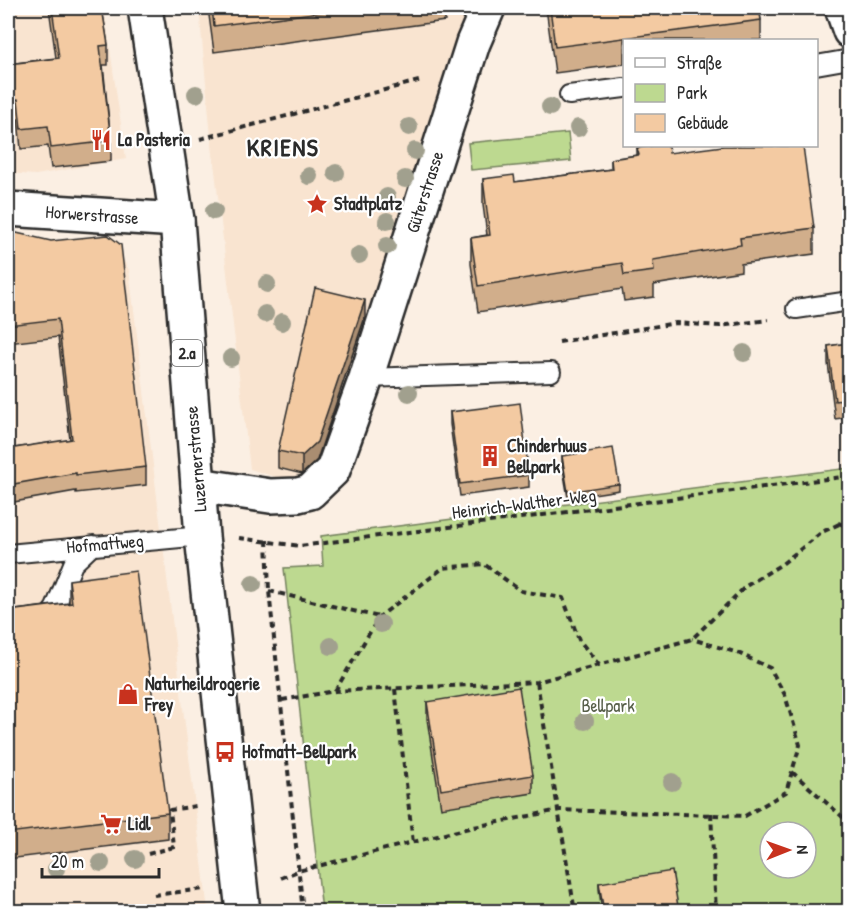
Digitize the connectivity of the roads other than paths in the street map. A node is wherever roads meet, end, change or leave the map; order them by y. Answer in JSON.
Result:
{"nodes":[{"id":1,"x":145,"y":8,"type":"edge"},
{"id":2,"x":488,"y":8,"type":"edge"},
{"id":3,"x":842,"y":8,"type":"edge"},
{"id":4,"x":849,"y":31,"type":"edge"},
{"id":5,"x":849,"y":59,"type":"edge"},
{"id":6,"x":818,"y":65,"type":"edge"},
{"id":7,"x":623,"y":88,"type":"edge"},
{"id":8,"x":569,"y":95,"type":"dead end"},
{"id":9,"x":8,"y":209,"type":"edge"},
{"id":10,"x":177,"y":220,"type":"junction"},
{"id":11,"x":849,"y":301,"type":"edge"},
{"id":12,"x":796,"y":309,"type":"road end"},
{"id":13,"x":551,"y":372,"type":"road end"},
{"id":14,"x":366,"y":378,"type":"junction"},
{"id":15,"x":198,"y":485,"type":"junction"},
{"id":16,"x":202,"y":536,"type":"junction"},
{"id":17,"x":93,"y":545,"type":"junction"},
{"id":18,"x":8,"y":554,"type":"edge"},
{"id":19,"x":8,"y":627,"type":"edge"},
{"id":20,"x":243,"y":912,"type":"edge"}],
"edges":[{"from":1,"to":10,"type":"main road","name":"Luzernerstrasse","number":"2.a"},
{"from":2,"to":14,"type":"main road","name":"Güterstrasse"},
{"from":3,"to":4,"type":"main road"},
{"from":5,"to":6,"type":"lane"},
{"from":7,"to":8,"type":"lane"},
{"from":9,"to":10,"type":"main road","name":"Horwerstrasse"},
{"from":10,"to":15,"type":"main road","name":"Luzernerstrasse","number":"2.a"},
{"from":11,"to":12,"type":"lane"},
{"from":13,"to":14,"type":"lane"},
{"from":14,"to":15,"type":"main road","name":"Güterstrasse"},
{"from":15,"to":16,"type":"main road","name":"Luzernerstrasse","number":"2.a"},
{"from":16,"to":17,"type":"lane","name":"Hofmattweg"},
{"from":16,"to":20,"type":"main road","name":"Luzernerstrasse","number":"2.a"},
{"from":17,"to":18,"type":"lane","name":"Hofmattweg"},
{"from":17,"to":19,"type":"lane"}]}
